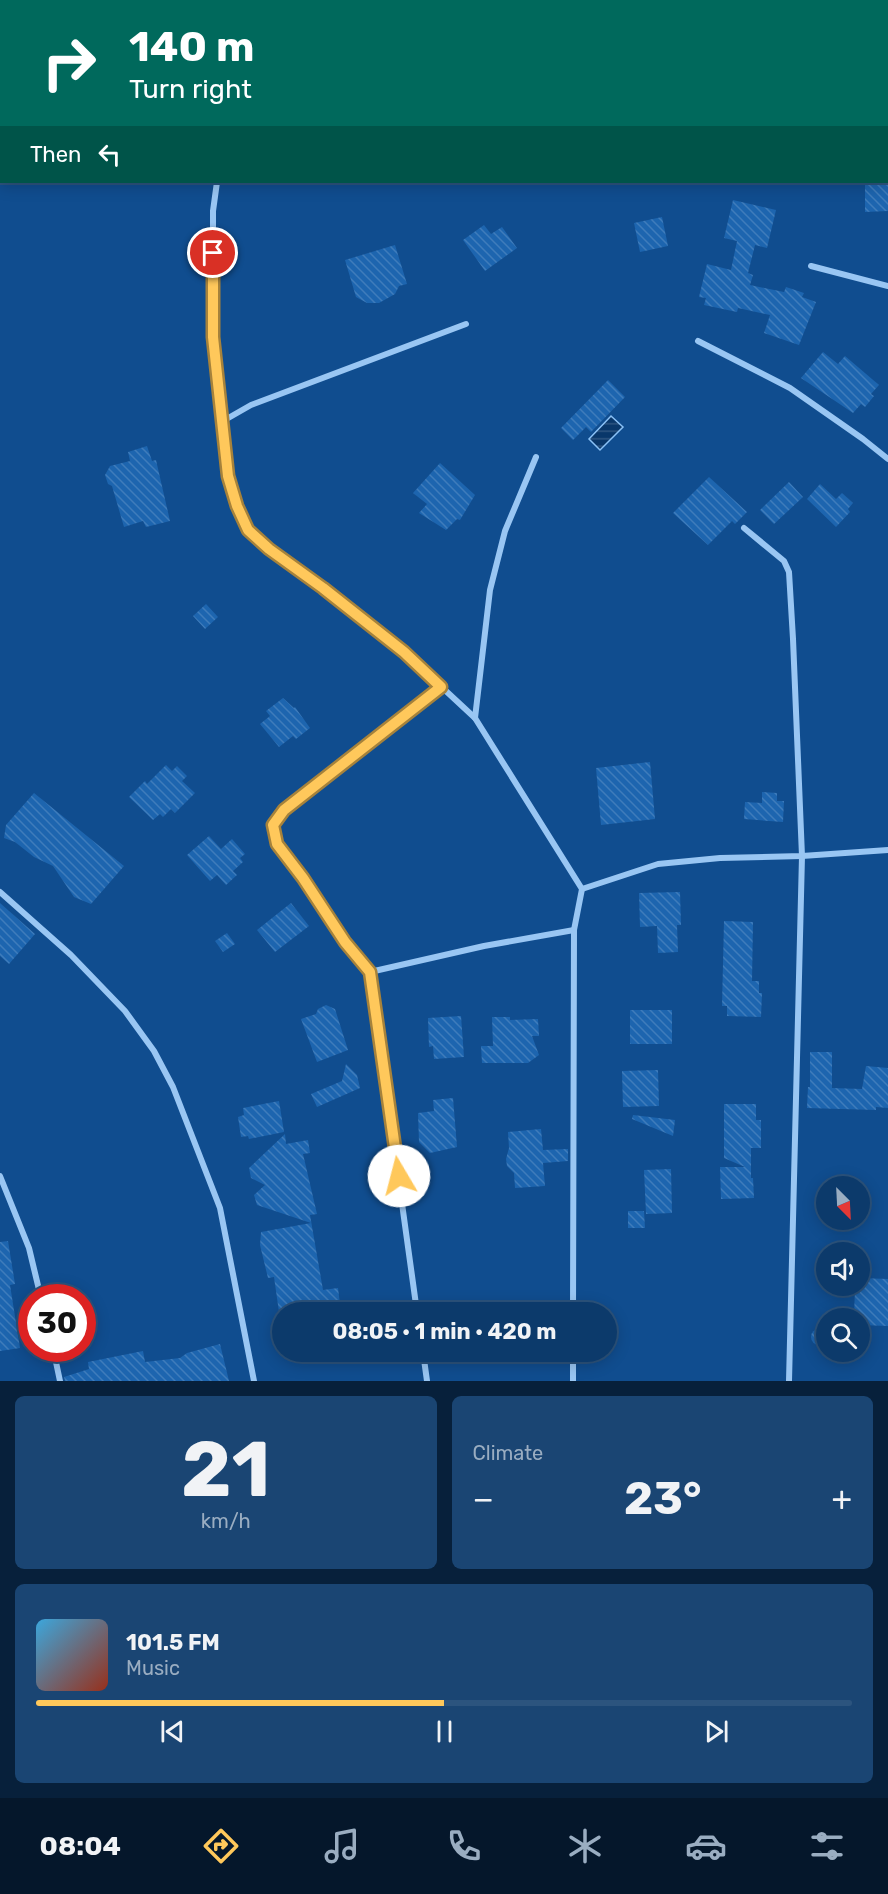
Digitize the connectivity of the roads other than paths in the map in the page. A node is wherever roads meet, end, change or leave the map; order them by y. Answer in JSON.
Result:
{"nodes":[{"id":1,"x":217,"y":183,"type":"edge"},
{"id":2,"x":811,"y":266,"type":"dead end"},
{"id":3,"x":888,"y":286,"type":"edge"},
{"id":4,"x":466,"y":324,"type":"dead end"},
{"id":5,"x":698,"y":342,"type":"dead end"},
{"id":6,"x":223,"y":421,"type":"junction"},
{"id":7,"x":536,"y":457,"type":"dead end"},
{"id":8,"x":888,"y":459,"type":"edge"},
{"id":9,"x":744,"y":528,"type":"dead end"},
{"id":10,"x":441,"y":687,"type":"junction"},
{"id":11,"x":475,"y":718,"type":"junction"},
{"id":12,"x":888,"y":850,"type":"edge"},
{"id":13,"x":802,"y":856,"type":"junction"},
{"id":14,"x":582,"y":890,"type":"junction"},
{"id":15,"x":0,"y":892,"type":"edge"},
{"id":16,"x":574,"y":930,"type":"junction"},
{"id":17,"x":370,"y":972,"type":"junction"},
{"id":18,"x":0,"y":1176,"type":"edge"},
{"id":19,"x":38,"y":1284,"type":"edge"},
{"id":20,"x":416,"y":1302,"type":"edge"},
{"id":21,"x":573,"y":1302,"type":"edge"},
{"id":22,"x":56,"y":1362,"type":"edge"},
{"id":23,"x":424,"y":1362,"type":"edge"},
{"id":24,"x":573,"y":1362,"type":"edge"},
{"id":25,"x":60,"y":1381,"type":"edge"},
{"id":26,"x":254,"y":1381,"type":"edge"},
{"id":27,"x":427,"y":1381,"type":"edge"},
{"id":28,"x":573,"y":1381,"type":"edge"},
{"id":29,"x":789,"y":1381,"type":"edge"}],
"edges":[{"from":1,"to":6,"type":"street"},
{"from":2,"to":3,"type":"street"},
{"from":4,"to":6,"type":"street"},
{"from":5,"to":8,"type":"street"},
{"from":6,"to":10,"type":"street"},
{"from":7,"to":11,"type":"street"},
{"from":9,"to":13,"type":"street"},
{"from":10,"to":11,"type":"street"},
{"from":10,"to":17,"type":"street"},
{"from":11,"to":14,"type":"street"},
{"from":12,"to":13,"type":"street"},
{"from":13,"to":14,"type":"street"},
{"from":13,"to":29,"type":"street"},
{"from":14,"to":16,"type":"street"},
{"from":15,"to":26,"type":"street"},
{"from":16,"to":17,"type":"street"},
{"from":16,"to":21,"type":"street"},
{"from":17,"to":20,"type":"street"},
{"from":18,"to":19,"type":"street"},
{"from":22,"to":25,"type":"street"},
{"from":23,"to":27,"type":"street"},
{"from":24,"to":28,"type":"street"}]}
